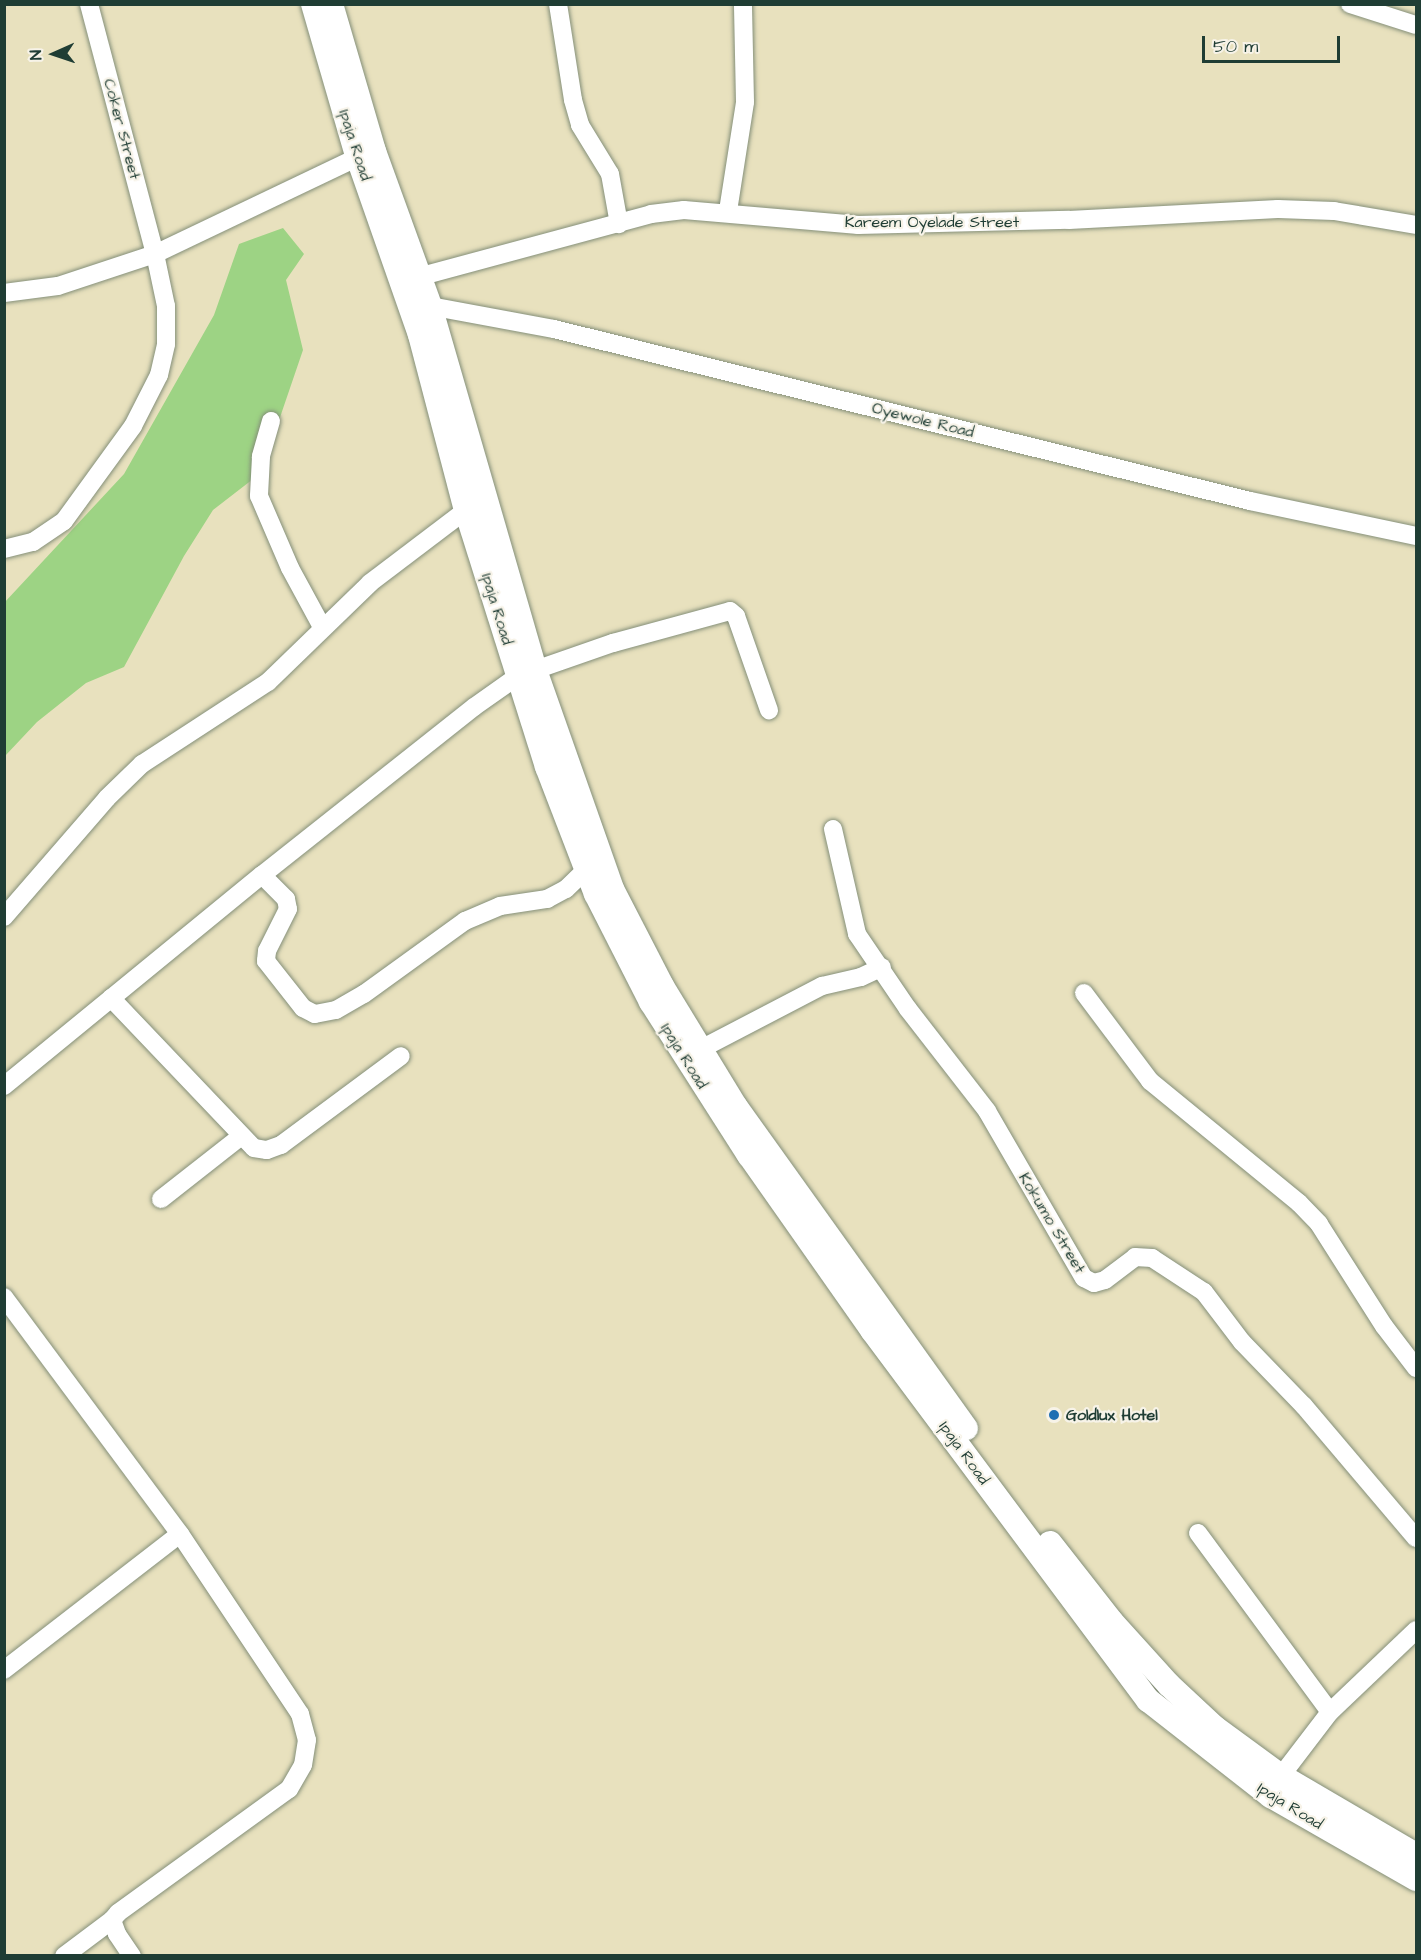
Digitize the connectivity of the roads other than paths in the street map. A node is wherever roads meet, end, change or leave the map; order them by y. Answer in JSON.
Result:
{"nodes":[{"id":1,"x":89,"y":4,"type":"edge"},
{"id":2,"x":313,"y":4,"type":"edge"},
{"id":3,"x":331,"y":4,"type":"edge"},
{"id":4,"x":558,"y":4,"type":"edge"},
{"id":5,"x":743,"y":4,"type":"edge"},
{"id":6,"x":1350,"y":4,"type":"edge"},
{"id":7,"x":1416,"y":25,"type":"edge"},
{"id":8,"x":365,"y":153,"type":"junction"},
{"id":9,"x":728,"y":211,"type":"junction"},
{"id":10,"x":619,"y":224,"type":"junction"},
{"id":11,"x":1416,"y":225,"type":"edge"},
{"id":12,"x":154,"y":254,"type":"junction"},
{"id":13,"x":415,"y":291,"type":"junction"},
{"id":14,"x":4,"y":293,"type":"edge"},
{"id":15,"x":271,"y":421,"type":"dead end"},
{"id":16,"x":466,"y":510,"type":"junction"},
{"id":17,"x":1416,"y":536,"type":"edge"},
{"id":18,"x":4,"y":549,"type":"edge"},
{"id":19,"x":322,"y":627,"type":"junction"},
{"id":20,"x":526,"y":673,"type":"junction"},
{"id":21,"x":769,"y":710,"type":"dead end"},
{"id":22,"x":833,"y":829,"type":"dead end"},
{"id":23,"x":586,"y":870,"type":"junction"},
{"id":24,"x":262,"y":875,"type":"junction"},
{"id":25,"x":4,"y":917,"type":"edge"},
{"id":26,"x":639,"y":961,"type":"junction"},
{"id":27,"x":882,"y":968,"type":"junction"},
{"id":28,"x":1084,"y":993,"type":"dead end"},
{"id":29,"x":111,"y":998,"type":"junction"},
{"id":30,"x":699,"y":1050,"type":"junction"},
{"id":31,"x":401,"y":1056,"type":"dead end"},
{"id":32,"x":4,"y":1086,"type":"edge"},
{"id":33,"x":240,"y":1137,"type":"junction"},
{"id":34,"x":161,"y":1199,"type":"dead end"},
{"id":35,"x":4,"y":1297,"type":"edge"},
{"id":36,"x":1416,"y":1368,"type":"edge"},
{"id":37,"x":1198,"y":1533,"type":"dead end"},
{"id":38,"x":180,"y":1534,"type":"junction"},
{"id":39,"x":1416,"y":1538,"type":"edge"},
{"id":40,"x":1416,"y":1630,"type":"edge"},
{"id":41,"x":4,"y":1670,"type":"edge"},
{"id":42,"x":1330,"y":1712,"type":"junction"},
{"id":43,"x":1281,"y":1776,"type":"junction"},
{"id":44,"x":1416,"y":1855,"type":"edge"},
{"id":45,"x":1416,"y":1880,"type":"edge"},
{"id":46,"x":112,"y":1920,"type":"junction"},
{"id":47,"x":64,"y":1956,"type":"edge"},
{"id":48,"x":132,"y":1956,"type":"edge"}],
"edges":[{"from":1,"to":12,"type":"street","name":"Coker Street"},
{"from":2,"to":8,"type":"main road","name":"Ipaja Road"},
{"from":3,"to":8,"type":"main road","name":"Ipaja Road"},
{"from":4,"to":10,"type":"street"},
{"from":5,"to":9,"type":"street"},
{"from":6,"to":7,"type":"street"},
{"from":8,"to":12,"type":"street"},
{"from":8,"to":13,"type":"main road","name":"Ipaja Road"},
{"from":9,"to":10,"type":"street","name":"Kareem Oyelade Street"},
{"from":9,"to":11,"type":"street","name":"Kareem Oyelade Street"},
{"from":10,"to":13,"type":"street","name":"Kareem Oyelade Street"},
{"from":12,"to":14,"type":"street"},
{"from":12,"to":18,"type":"street","name":"Coker Street"},
{"from":13,"to":16,"type":"main road","name":"Ipaja Road"},
{"from":13,"to":17,"type":"street","name":"Oyewole Road"},
{"from":13,"to":20,"type":"main road","name":"Ipaja Road"},
{"from":15,"to":19,"type":"street"},
{"from":16,"to":19,"type":"street"},
{"from":16,"to":20,"type":"main road","name":"Ipaja Road"},
{"from":19,"to":25,"type":"street"},
{"from":20,"to":21,"type":"street"},
{"from":20,"to":23,"type":"main road","name":"Ipaja Road"},
{"from":20,"to":24,"type":"street"},
{"from":20,"to":26,"type":"main road","name":"Ipaja Road"},
{"from":22,"to":27,"type":"street","name":"Kokumo Street"},
{"from":23,"to":24,"type":"street"},
{"from":23,"to":26,"type":"main road","name":"Ipaja Road"},
{"from":24,"to":29,"type":"street"},
{"from":26,"to":30,"type":"main road","name":"Ipaja Road"},
{"from":26,"to":45,"type":"main road","name":"Ipaja Road"},
{"from":27,"to":30,"type":"street"},
{"from":27,"to":39,"type":"street","name":"Kokumo Street"},
{"from":28,"to":36,"type":"street"},
{"from":29,"to":32,"type":"street"},
{"from":29,"to":33,"type":"street"},
{"from":30,"to":43,"type":"main road","name":"Ipaja Road"},
{"from":31,"to":33,"type":"street"},
{"from":33,"to":34,"type":"street"},
{"from":35,"to":38,"type":"street"},
{"from":37,"to":42,"type":"street"},
{"from":38,"to":41,"type":"street"},
{"from":38,"to":46,"type":"street"},
{"from":40,"to":42,"type":"street"},
{"from":42,"to":43,"type":"street"},
{"from":43,"to":44,"type":"main road","name":"Ipaja Road"},
{"from":46,"to":47,"type":"street"},
{"from":46,"to":48,"type":"street"}]}
